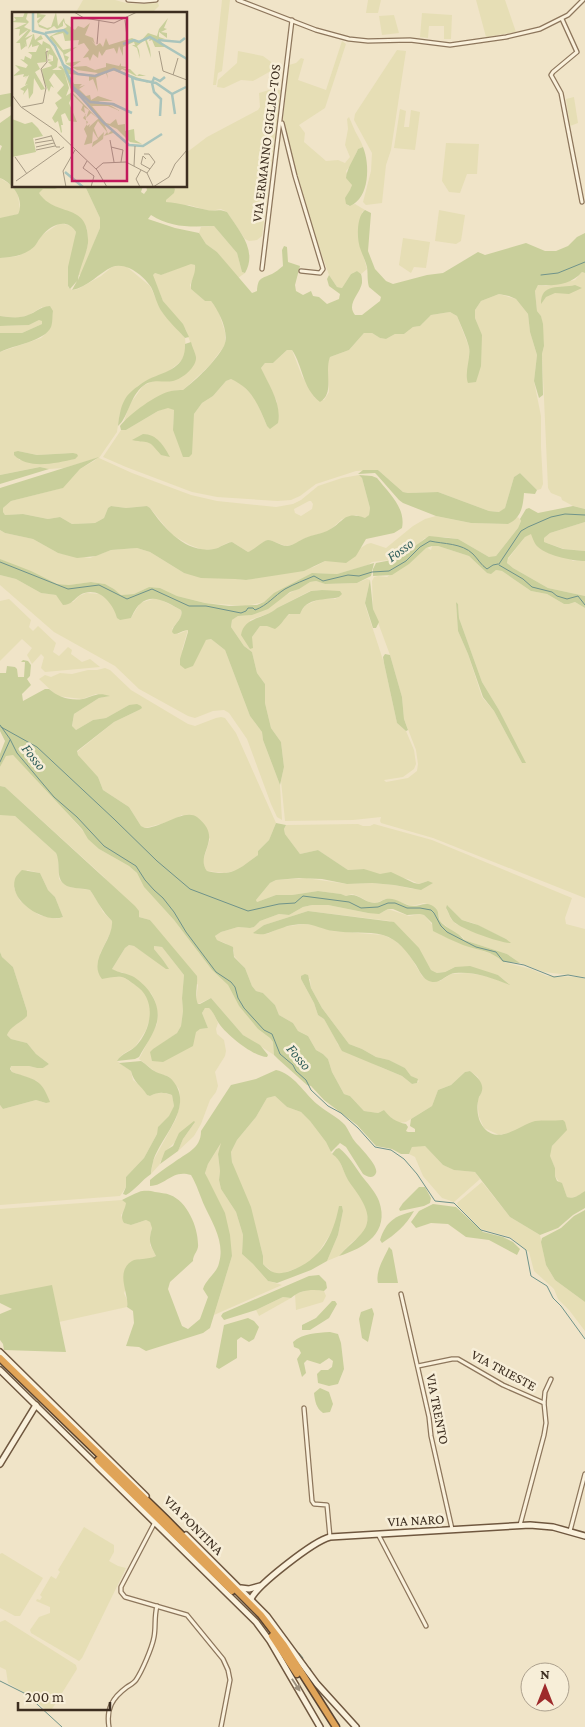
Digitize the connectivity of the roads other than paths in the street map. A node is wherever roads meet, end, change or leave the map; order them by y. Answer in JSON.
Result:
{"nodes":[{"id":1,"x":128,"y":0,"type":"edge"},
{"id":2,"x":156,"y":0,"type":"edge"},
{"id":3,"x":238,"y":0,"type":"edge"},
{"id":4,"x":584,"y":0,"type":"edge"},
{"id":5,"x":562,"y":19,"type":"junction"},
{"id":6,"x":292,"y":20,"type":"junction"},
{"id":7,"x":281,"y":120,"type":"junction"},
{"id":8,"x":582,"y":202,"type":"dead end"},
{"id":9,"x":262,"y":269,"type":"dead end"},
{"id":10,"x":301,"y":271,"type":"dead end"},
{"id":11,"x":401,"y":1294,"type":"dead end"},
{"id":12,"x":0,"y":1352,"type":"edge"},
{"id":13,"x":0,"y":1358,"type":"edge"},
{"id":14,"x":0,"y":1363,"type":"edge"},
{"id":15,"x":418,"y":1366,"type":"junction"},
{"id":16,"x":0,"y":1370,"type":"edge"},
{"id":17,"x":551,"y":1379,"type":"dead end"},
{"id":18,"x":544,"y":1403,"type":"junction"},
{"id":19,"x":36,"y":1405,"type":"junction"},
{"id":20,"x":304,"y":1408,"type":"dead end"},
{"id":21,"x":89,"y":1448,"type":"junction"},
{"id":22,"x":0,"y":1464,"type":"edge"},
{"id":23,"x":585,"y":1474,"type":"edge"},
{"id":24,"x":155,"y":1522,"type":"junction"},
{"id":25,"x":520,"y":1525,"type":"junction"},
{"id":26,"x":452,"y":1529,"type":"junction"},
{"id":27,"x":570,"y":1530,"type":"junction"},
{"id":28,"x":377,"y":1534,"type":"junction"},
{"id":29,"x":585,"y":1536,"type":"edge"},
{"id":30,"x":330,"y":1537,"type":"junction"},
{"id":31,"x":184,"y":1552,"type":"junction"},
{"id":32,"x":208,"y":1569,"type":"junction"},
{"id":33,"x":262,"y":1585,"type":"junction"},
{"id":34,"x":240,"y":1588,"type":"junction"},
{"id":35,"x":251,"y":1599,"type":"junction"},
{"id":36,"x":157,"y":1606,"type":"junction"},
{"id":37,"x":426,"y":1626,"type":"dead end"},
{"id":38,"x":109,"y":1727,"type":"edge"},
{"id":39,"x":221,"y":1727,"type":"edge"},
{"id":40,"x":320,"y":1727,"type":"edge"},
{"id":41,"x":331,"y":1727,"type":"edge"},
{"id":42,"x":336,"y":1727,"type":"edge"},
{"id":43,"x":356,"y":1727,"type":"edge"}],
"edges":[{"from":1,"to":2,"type":"street"},
{"from":3,"to":6,"type":"street"},
{"from":4,"to":5,"type":"street"},
{"from":5,"to":6,"type":"street"},
{"from":5,"to":8,"type":"street"},
{"from":6,"to":7,"type":"street","name":"VIA ERMANNO GIGLIO-TOS"},
{"from":7,"to":9,"type":"street","name":"VIA ERMANNO GIGLIO-TOS"},
{"from":7,"to":10,"type":"street"},
{"from":11,"to":15,"type":"street","name":"VIA TRENTO"},
{"from":12,"to":34,"type":"street","name":"VIA PONTINA"},
{"from":13,"to":21,"type":"highway"},
{"from":14,"to":21,"type":"highway"},
{"from":15,"to":18,"type":"street","name":"VIA TRIESTE"},
{"from":15,"to":26,"type":"street","name":"VIA TRENTO"},
{"from":16,"to":19,"type":"street","name":"VIA PONTINA"},
{"from":17,"to":18,"type":"street"},
{"from":18,"to":25,"type":"street","name":"VIA TRIESTE"},
{"from":19,"to":22,"type":"street"},
{"from":19,"to":24,"type":"street","name":"VIA PONTINA"},
{"from":20,"to":30,"type":"street"},
{"from":21,"to":32,"type":"highway"},
{"from":21,"to":42,"type":"highway"},
{"from":23,"to":27,"type":"street"},
{"from":24,"to":31,"type":"street","name":"VIA PONTINA"},
{"from":24,"to":36,"type":"street"},
{"from":25,"to":26,"type":"street","name":"VIA NARO"},
{"from":25,"to":27,"type":"street","name":"VIA NARO"},
{"from":26,"to":28,"type":"street","name":"VIA NARO"},
{"from":27,"to":29,"type":"street","name":"VIA NARO"},
{"from":28,"to":30,"type":"street","name":"VIA NARO"},
{"from":28,"to":37,"type":"street"},
{"from":30,"to":33,"type":"street","name":"VIA NARO"},
{"from":31,"to":32,"type":"highway"},
{"from":31,"to":40,"type":"street","name":"VIA PONTINA","one_way":true},
{"from":32,"to":41,"type":"highway"},
{"from":33,"to":34,"type":"street"},
{"from":33,"to":35,"type":"street","name":"VIA NARO"},
{"from":34,"to":35,"type":"street","name":"VIA PONTINA"},
{"from":35,"to":43,"type":"street","name":"VIA PONTINA"},
{"from":36,"to":38,"type":"street"},
{"from":36,"to":39,"type":"street"}]}
